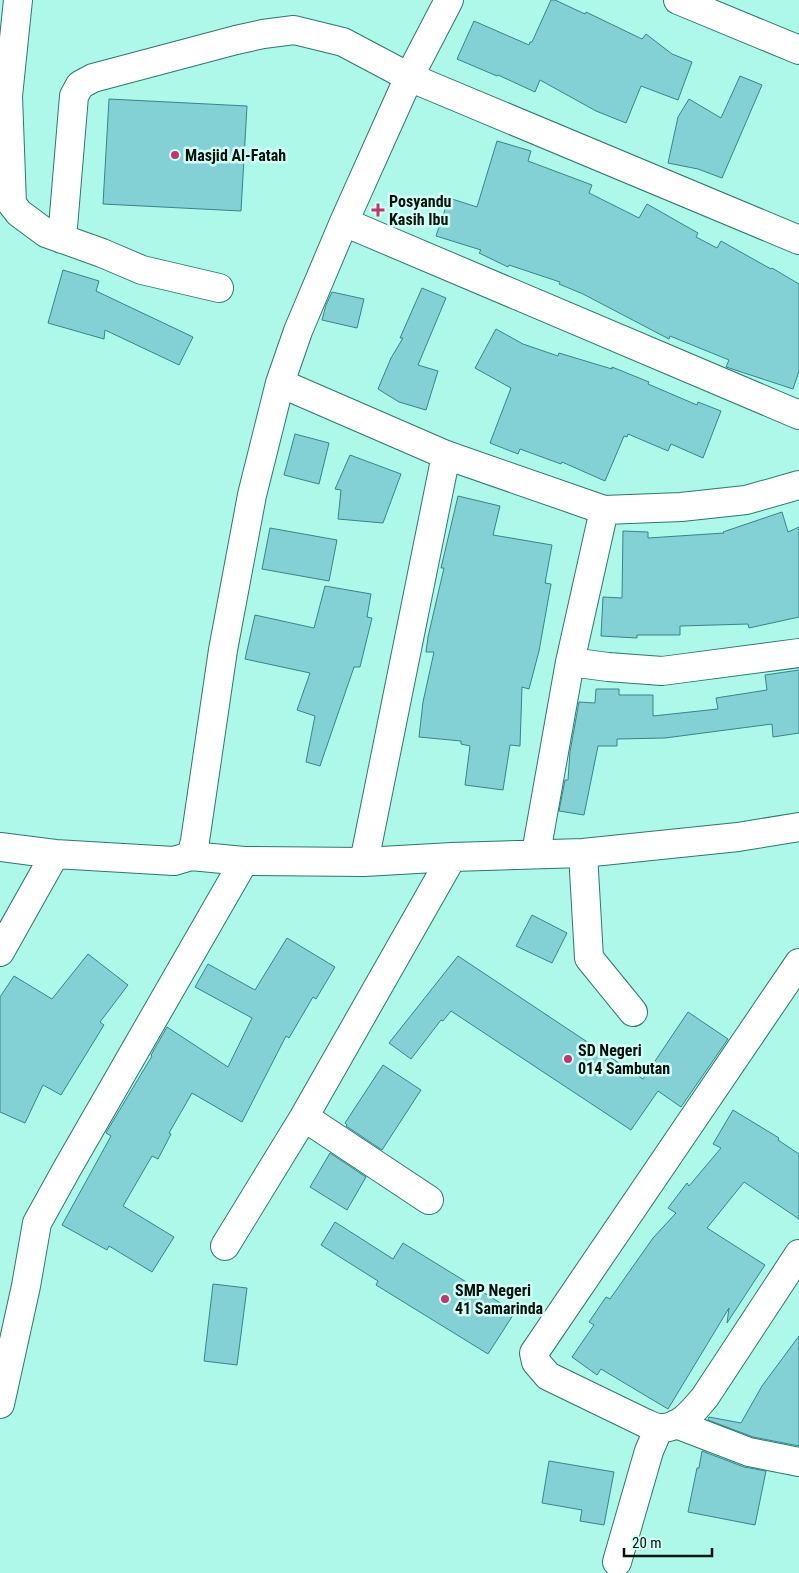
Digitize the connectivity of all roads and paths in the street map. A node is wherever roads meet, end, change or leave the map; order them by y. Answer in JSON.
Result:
{"nodes":[{"id":1,"x":18,"y":0,"type":"edge"},
{"id":2,"x":450,"y":0,"type":"edge"},
{"id":3,"x":678,"y":0,"type":"edge"},
{"id":4,"x":799,"y":50,"type":"edge"},
{"id":5,"x":409,"y":77,"type":"junction"},
{"id":6,"x":344,"y":222,"type":"junction"},
{"id":7,"x":62,"y":239,"type":"junction"},
{"id":8,"x":799,"y":240,"type":"edge"},
{"id":9,"x":219,"y":288,"type":"dead end"},
{"id":10,"x":280,"y":383,"type":"junction"},
{"id":11,"x":799,"y":416,"type":"edge"},
{"id":12,"x":446,"y":456,"type":"junction"},
{"id":13,"x":799,"y":485,"type":"edge"},
{"id":14,"x":604,"y":510,"type":"junction"},
{"id":15,"x":799,"y":653,"type":"edge"},
{"id":16,"x":570,"y":662,"type":"junction"},
{"id":17,"x":799,"y":827,"type":"edge"},
{"id":18,"x":0,"y":847,"type":"edge"},
{"id":19,"x":536,"y":853,"type":"junction"},
{"id":20,"x":583,"y":853,"type":"junction"},
{"id":21,"x":55,"y":854,"type":"junction"},
{"id":22,"x":191,"y":856,"type":"junction"},
{"id":23,"x":452,"y":857,"type":"junction"},
{"id":24,"x":244,"y":861,"type":"junction"},
{"id":25,"x":364,"y":862,"type":"junction"},
{"id":26,"x":0,"y":952,"type":"edge"},
{"id":27,"x":799,"y":963,"type":"edge"},
{"id":28,"x":633,"y":1012,"type":"dead end"},
{"id":29,"x":304,"y":1118,"type":"junction"},
{"id":30,"x":429,"y":1200,"type":"dead end"},
{"id":31,"x":225,"y":1246,"type":"dead end"},
{"id":32,"x":799,"y":1254,"type":"edge"},
{"id":33,"x":0,"y":1404,"type":"edge"},
{"id":34,"x":668,"y":1426,"type":"junction"},
{"id":35,"x":799,"y":1462,"type":"edge"},
{"id":36,"x":616,"y":1562,"type":"dead end"}],
"edges":[{"from":1,"to":7,"type":"street"},
{"from":2,"to":5,"type":"street"},
{"from":3,"to":4,"type":"street"},
{"from":5,"to":6,"type":"street"},
{"from":5,"to":7,"type":"street"},
{"from":5,"to":8,"type":"street"},
{"from":6,"to":10,"type":"street"},
{"from":6,"to":11,"type":"street"},
{"from":7,"to":9,"type":"street"},
{"from":10,"to":12,"type":"street"},
{"from":10,"to":22,"type":"street"},
{"from":12,"to":14,"type":"street"},
{"from":12,"to":25,"type":"street"},
{"from":13,"to":14,"type":"street"},
{"from":14,"to":16,"type":"street"},
{"from":15,"to":16,"type":"street"},
{"from":16,"to":19,"type":"street"},
{"from":17,"to":20,"type":"street"},
{"from":18,"to":21,"type":"street"},
{"from":19,"to":20,"type":"street"},
{"from":19,"to":23,"type":"street"},
{"from":20,"to":28,"type":"street"},
{"from":21,"to":22,"type":"street"},
{"from":21,"to":26,"type":"street"},
{"from":22,"to":24,"type":"street"},
{"from":23,"to":25,"type":"street"},
{"from":23,"to":29,"type":"street"},
{"from":24,"to":25,"type":"street"},
{"from":24,"to":33,"type":"street"},
{"from":27,"to":34,"type":"street"},
{"from":29,"to":30,"type":"street"},
{"from":29,"to":31,"type":"street"},
{"from":32,"to":34,"type":"street"},
{"from":34,"to":35,"type":"street"},
{"from":34,"to":36,"type":"street"}]}
